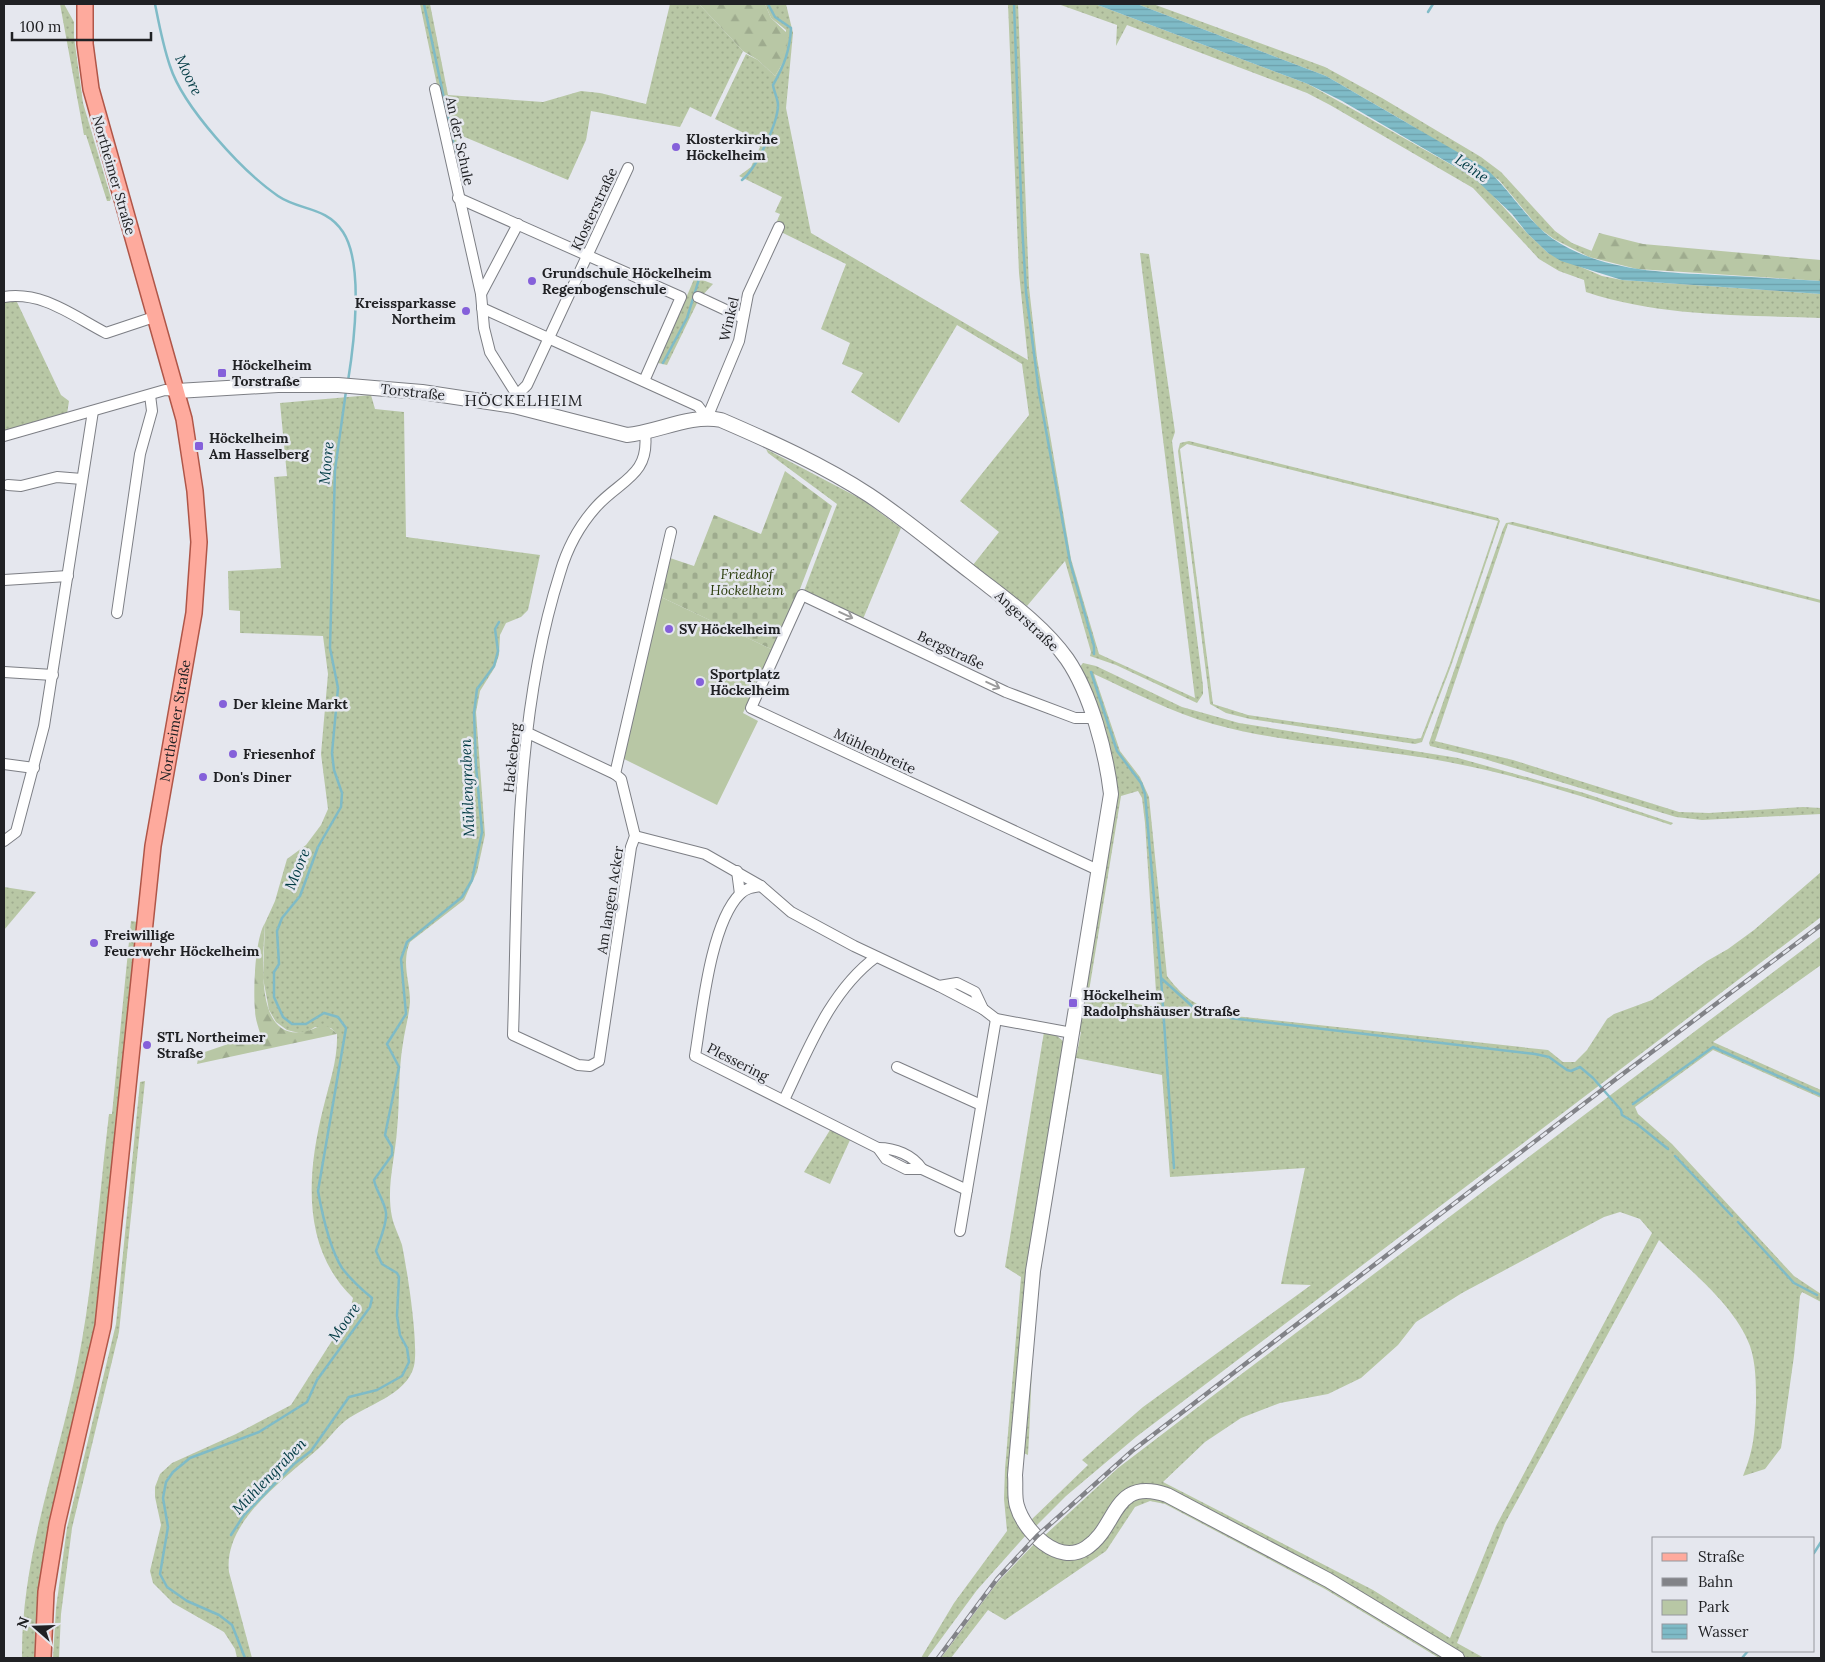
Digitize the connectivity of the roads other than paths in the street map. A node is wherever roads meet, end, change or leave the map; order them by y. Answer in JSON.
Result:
{"nodes":[{"id":1,"x":85,"y":4,"type":"edge"},
{"id":2,"x":435,"y":89,"type":"dead end"},
{"id":3,"x":628,"y":168,"type":"dead end"},
{"id":4,"x":458,"y":198,"type":"junction"},
{"id":5,"x":518,"y":224,"type":"junction"},
{"id":6,"x":779,"y":227,"type":"dead end"},
{"id":7,"x":587,"y":256,"type":"junction"},
{"id":8,"x":481,"y":294,"type":"junction"},
{"id":9,"x":4,"y":297,"type":"edge"},
{"id":10,"x":698,"y":297,"type":"dead end"},
{"id":11,"x":482,"y":308,"type":"junction"},
{"id":12,"x":157,"y":316,"type":"junction"},
{"id":13,"x":743,"y":318,"type":"junction"},
{"id":14,"x":549,"y":338,"type":"junction"},
{"id":15,"x":644,"y":381,"type":"junction"},
{"id":16,"x":177,"y":391,"type":"junction"},
{"id":17,"x":150,"y":395,"type":"junction"},
{"id":18,"x":516,"y":400,"type":"junction"},
{"id":19,"x":93,"y":411,"type":"junction"},
{"id":20,"x":707,"y":418,"type":"junction"},
{"id":21,"x":645,"y":434,"type":"junction"},
{"id":22,"x":4,"y":436,"type":"edge"},
{"id":23,"x":82,"y":479,"type":"junction"},
{"id":24,"x":8,"y":485,"type":"dead end"},
{"id":25,"x":671,"y":532,"type":"dead end"},
{"id":26,"x":68,"y":576,"type":"junction"},
{"id":27,"x":4,"y":580,"type":"edge"},
{"id":28,"x":802,"y":594,"type":"joint"},
{"id":29,"x":117,"y":613,"type":"dead end"},
{"id":30,"x":4,"y":672,"type":"edge"},
{"id":31,"x":53,"y":675,"type":"junction"},
{"id":32,"x":1093,"y":718,"type":"junction"},
{"id":33,"x":528,"y":733,"type":"junction"},
{"id":34,"x":4,"y":764,"type":"edge"},
{"id":35,"x":34,"y":768,"type":"junction"},
{"id":36,"x":615,"y":774,"type":"junction"},
{"id":37,"x":635,"y":836,"type":"junction"},
{"id":38,"x":4,"y":841,"type":"edge"},
{"id":39,"x":737,"y":871,"type":"junction"},
{"id":40,"x":1100,"y":872,"type":"junction"},
{"id":41,"x":761,"y":886,"type":"junction"},
{"id":42,"x":740,"y":894,"type":"junction"},
{"id":43,"x":854,"y":946,"type":"junction"},
{"id":44,"x":876,"y":957,"type":"junction"},
{"id":45,"x":859,"y":969,"type":"junction"},
{"id":46,"x":996,"y":1019,"type":"junction"},
{"id":47,"x":1072,"y":1033,"type":"junction"},
{"id":48,"x":590,"y":1066,"type":"joint"},
{"id":49,"x":897,"y":1067,"type":"dead end"},
{"id":50,"x":784,"y":1100,"type":"junction"},
{"id":51,"x":981,"y":1105,"type":"junction"},
{"id":52,"x":967,"y":1190,"type":"junction"},
{"id":53,"x":960,"y":1231,"type":"dead end"},
{"id":54,"x":42,"y":1658,"type":"edge"},
{"id":55,"x":1457,"y":1658,"type":"edge"}],
"edges":[{"from":1,"to":12,"type":"main road","name":"Northeimer Straße"},
{"from":2,"to":4,"type":"street","name":"An der Schule"},
{"from":3,"to":7,"type":"street","name":"Klosterstraße"},
{"from":4,"to":5,"type":"street","name":"An der Schule"},
{"from":4,"to":8,"type":"street","name":"An der Schule"},
{"from":5,"to":7,"type":"street","name":"An der Schule"},
{"from":5,"to":8,"type":"street"},
{"from":6,"to":13,"type":"street","name":"Winkel"},
{"from":7,"to":14,"type":"street","name":"Klosterstraße"},
{"from":7,"to":15,"type":"street","name":"An der Schule"},
{"from":8,"to":11,"type":"street","name":"An der Schule"},
{"from":9,"to":12,"type":"street"},
{"from":10,"to":13,"type":"street"},
{"from":11,"to":14,"type":"street"},
{"from":11,"to":18,"type":"street","name":"An der Schule"},
{"from":12,"to":16,"type":"main road","name":"Northeimer Straße"},
{"from":13,"to":20,"type":"street","name":"Winkel"},
{"from":14,"to":15,"type":"street"},
{"from":14,"to":18,"type":"street","name":"Klosterstraße"},
{"from":15,"to":20,"type":"street"},
{"from":16,"to":17,"type":"street"},
{"from":16,"to":18,"type":"street","name":"Torstraße"},
{"from":16,"to":54,"type":"main road","name":"Northeimer Straße"},
{"from":17,"to":19,"type":"street"},
{"from":17,"to":29,"type":"street"},
{"from":18,"to":21,"type":"street","name":"Torstraße"},
{"from":19,"to":22,"type":"street"},
{"from":19,"to":23,"type":"street"},
{"from":20,"to":21,"type":"street","name":"Angerstraße"},
{"from":20,"to":32,"type":"street","name":"Angerstraße"},
{"from":21,"to":33,"type":"street","name":"Hackeberg"},
{"from":23,"to":24,"type":"street"},
{"from":23,"to":26,"type":"street"},
{"from":25,"to":36,"type":"street"},
{"from":26,"to":27,"type":"street"},
{"from":26,"to":31,"type":"street"},
{"from":28,"to":32,"type":"street","name":"Bergstraße","one_way":true},
{"from":28,"to":40,"type":"street","name":"Mühlenbreite"},
{"from":30,"to":31,"type":"street"},
{"from":31,"to":35,"type":"street"},
{"from":32,"to":40,"type":"street","name":"Angerstraße"},
{"from":33,"to":36,"type":"street"},
{"from":33,"to":48,"type":"street","name":"Hackeberg"},
{"from":34,"to":35,"type":"street"},
{"from":35,"to":38,"type":"street"},
{"from":36,"to":37,"type":"street","name":"Am langen Acker"},
{"from":37,"to":39,"type":"street"},
{"from":37,"to":48,"type":"street","name":"Am langen Acker"},
{"from":39,"to":41,"type":"street"},
{"from":39,"to":42,"type":"street"},
{"from":40,"to":47,"type":"street","name":"Angerstraße"},
{"from":41,"to":42,"type":"street"},
{"from":41,"to":43,"type":"street"},
{"from":42,"to":50,"type":"street","name":"Plessering"},
{"from":43,"to":44,"type":"street"},
{"from":43,"to":45,"type":"street"},
{"from":44,"to":45,"type":"street"},
{"from":44,"to":46,"type":"street"},
{"from":45,"to":50,"type":"street"},
{"from":46,"to":47,"type":"street"},
{"from":46,"to":51,"type":"street"},
{"from":47,"to":55,"type":"street","name":"Angerstraße"},
{"from":49,"to":51,"type":"street"},
{"from":50,"to":52,"type":"street"},
{"from":51,"to":52,"type":"street"},
{"from":52,"to":53,"type":"street"}]}
